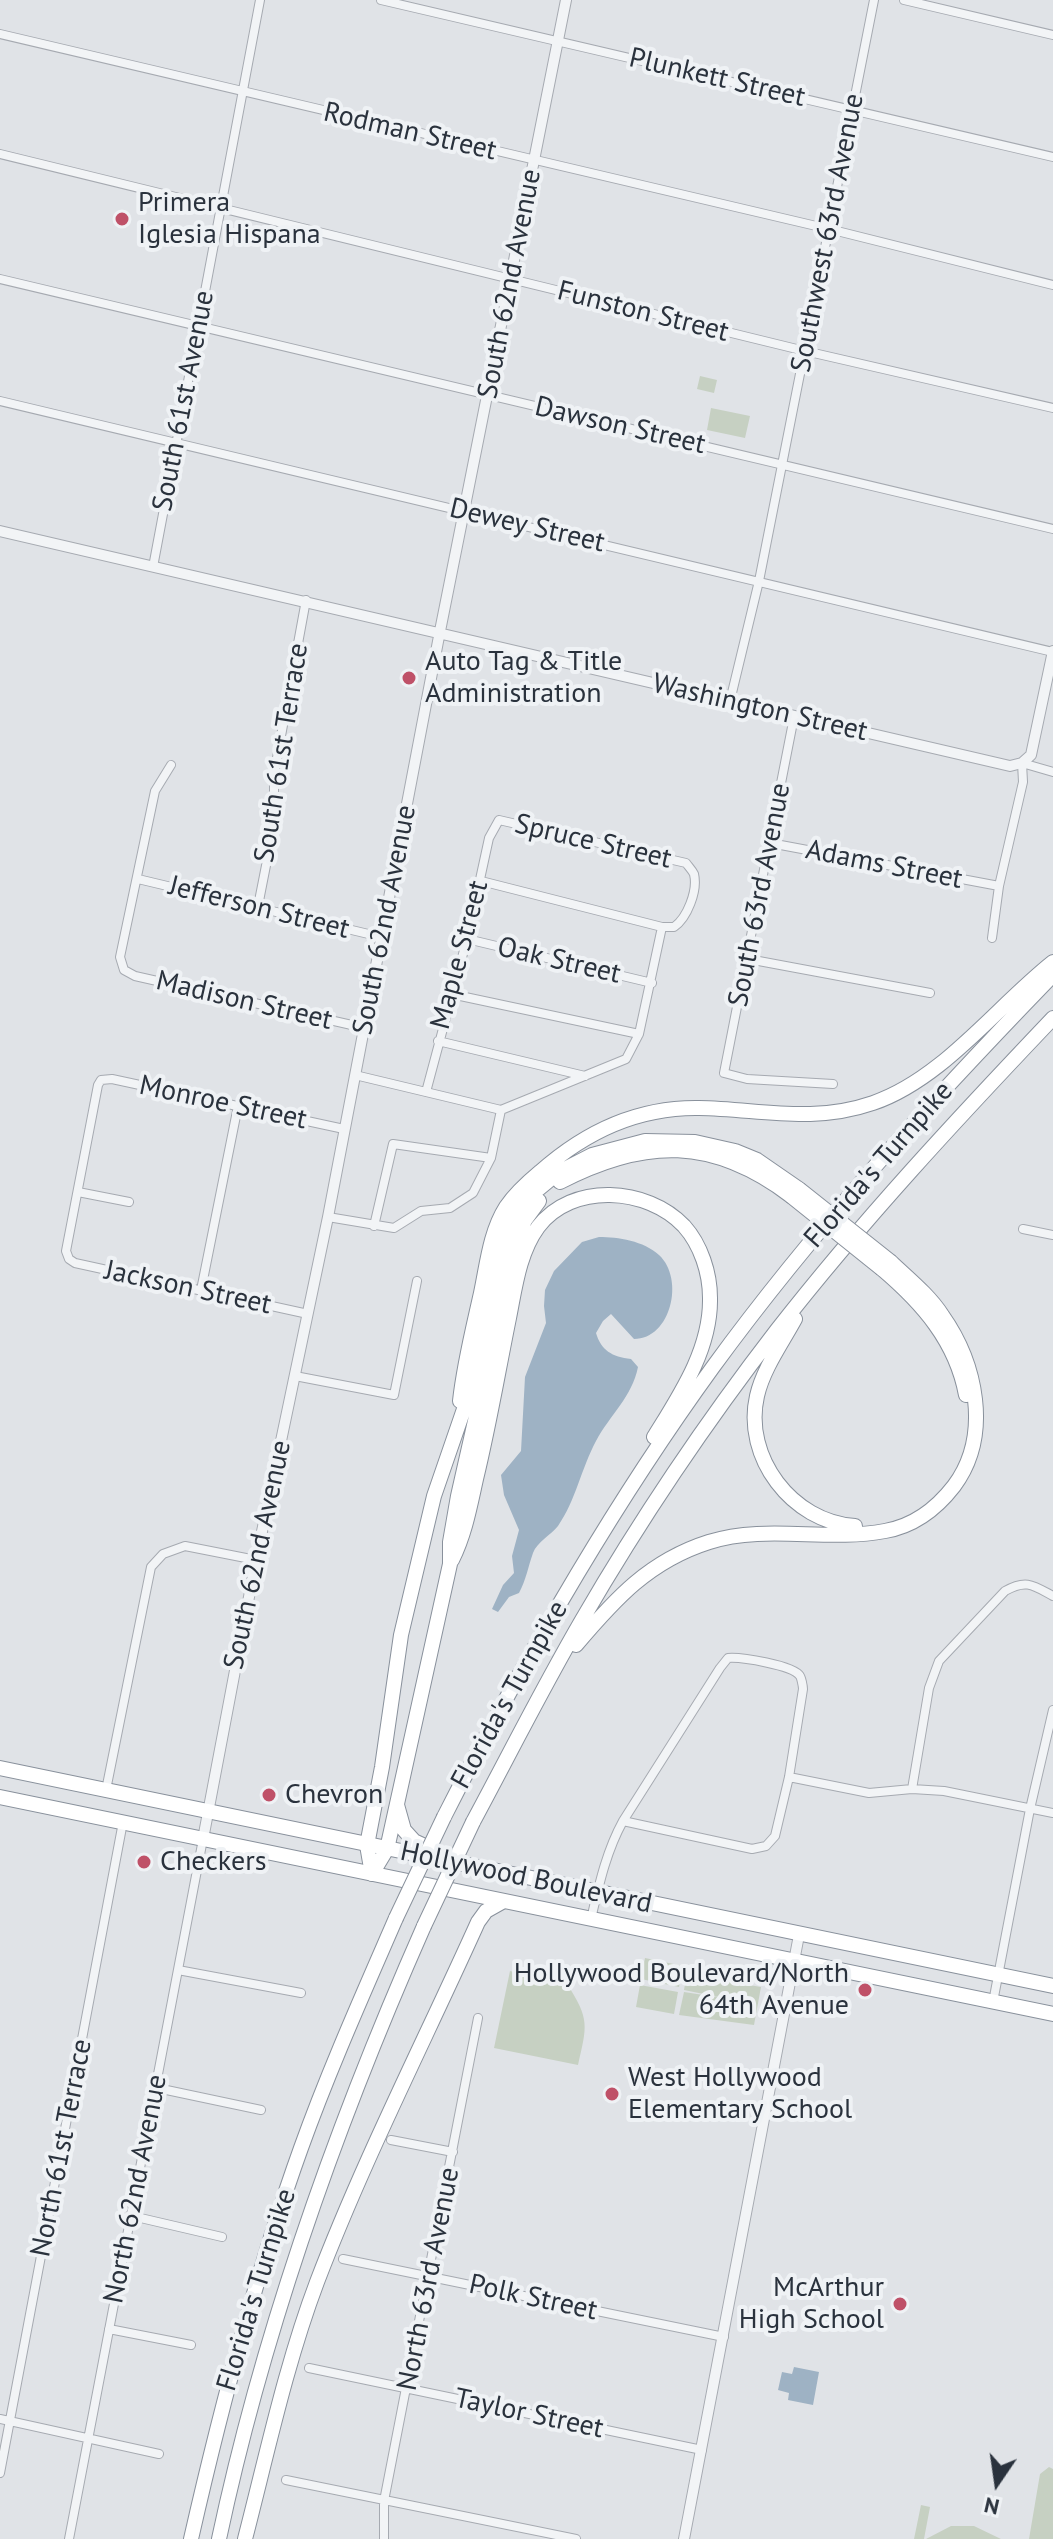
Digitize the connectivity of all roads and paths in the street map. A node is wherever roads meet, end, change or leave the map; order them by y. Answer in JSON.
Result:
{"nodes":[{"id":1,"x":260,"y":0,"type":"edge"},
{"id":2,"x":381,"y":0,"type":"edge"},
{"id":3,"x":566,"y":0,"type":"edge"},
{"id":4,"x":874,"y":0,"type":"edge"},
{"id":5,"x":904,"y":0,"type":"edge"},
{"id":6,"x":0,"y":34,"type":"edge"},
{"id":7,"x":1053,"y":35,"type":"edge"},
{"id":8,"x":558,"y":42,"type":"junction"},
{"id":9,"x":243,"y":92,"type":"junction"},
{"id":10,"x":852,"y":109,"type":"junction"},
{"id":11,"x":0,"y":154,"type":"edge"},
{"id":12,"x":1053,"y":157,"type":"edge"},
{"id":13,"x":534,"y":161,"type":"junction"},
{"id":14,"x":222,"y":208,"type":"junction"},
{"id":15,"x":829,"y":229,"type":"junction"},
{"id":16,"x":0,"y":279,"type":"edge"},
{"id":17,"x":512,"y":280,"type":"junction"},
{"id":18,"x":1053,"y":285,"type":"edge"},
{"id":19,"x":198,"y":326,"type":"junction"},
{"id":20,"x":805,"y":351,"type":"junction"},
{"id":21,"x":488,"y":395,"type":"junction"},
{"id":22,"x":0,"y":401,"type":"edge"},
{"id":23,"x":1053,"y":408,"type":"edge"},
{"id":24,"x":175,"y":442,"type":"junction"},
{"id":25,"x":783,"y":465,"type":"junction"},
{"id":26,"x":466,"y":512,"type":"junction"},
{"id":27,"x":1053,"y":529,"type":"edge"},
{"id":28,"x":0,"y":531,"type":"edge"},
{"id":29,"x":153,"y":567,"type":"junction"},
{"id":30,"x":759,"y":581,"type":"junction"},
{"id":31,"x":306,"y":600,"type":"junction"},
{"id":32,"x":440,"y":631,"type":"junction"},
{"id":33,"x":1053,"y":652,"type":"edge"},
{"id":34,"x":730,"y":701,"type":"junction"},
{"id":35,"x":794,"y":717,"type":"junction"},
{"id":36,"x":1022,"y":763,"type":"junction"},
{"id":37,"x":171,"y":765,"type":"dead end"},
{"id":38,"x":1053,"y":772,"type":"edge"},
{"id":39,"x":499,"y":820,"type":"joint"},
{"id":40,"x":770,"y":843,"type":"junction"},
{"id":41,"x":138,"y":879,"type":"junction"},
{"id":42,"x":481,"y":881,"type":"junction"},
{"id":43,"x":999,"y":886,"type":"junction"},
{"id":44,"x":258,"y":906,"type":"junction"},
{"id":45,"x":662,"y":927,"type":"junction"},
{"id":46,"x":381,"y":937,"type":"junction"},
{"id":47,"x":992,"y":938,"type":"dead end"},
{"id":48,"x":467,"y":939,"type":"junction"},
{"id":49,"x":748,"y":959,"type":"junction"},
{"id":50,"x":1053,"y":962,"type":"edge"},
{"id":51,"x":1053,"y":975,"type":"edge"},
{"id":52,"x":652,"y":983,"type":"junction"},
{"id":53,"x":930,"y":993,"type":"dead end"},
{"id":54,"x":451,"y":994,"type":"junction"},
{"id":55,"x":1053,"y":1018,"type":"edge"},
{"id":56,"x":365,"y":1028,"type":"junction"},
{"id":57,"x":639,"y":1034,"type":"junction"},
{"id":58,"x":438,"y":1041,"type":"junction"},
{"id":59,"x":355,"y":1075,"type":"junction"},
{"id":60,"x":586,"y":1076,"type":"junction"},
{"id":61,"x":833,"y":1084,"type":"dead end"},
{"id":62,"x":426,"y":1092,"type":"junction"},
{"id":63,"x":238,"y":1106,"type":"junction"},
{"id":64,"x":501,"y":1110,"type":"junction"},
{"id":65,"x":344,"y":1129,"type":"junction"},
{"id":66,"x":491,"y":1158,"type":"junction"},
{"id":67,"x":78,"y":1192,"type":"junction"},
{"id":68,"x":795,"y":1192,"type":"junction"},
{"id":69,"x":129,"y":1202,"type":"dead end"},
{"id":70,"x":328,"y":1217,"type":"junction"},
{"id":71,"x":374,"y":1226,"type":"junction"},
{"id":72,"x":1023,"y":1229,"type":"dead end"},
{"id":73,"x":1053,"y":1235,"type":"edge"},
{"id":74,"x":886,"y":1266,"type":"junction"},
{"id":75,"x":417,"y":1281,"type":"dead end"},
{"id":76,"x":815,"y":1283,"type":"junction"},
{"id":77,"x":201,"y":1290,"type":"junction"},
{"id":78,"x":308,"y":1314,"type":"junction"},
{"id":79,"x":295,"y":1376,"type":"junction"},
{"id":80,"x":458,"y":1421,"type":"junction"},
{"id":81,"x":607,"y":1525,"type":"junction"},
{"id":82,"x":256,"y":1560,"type":"junction"},
{"id":83,"x":450,"y":1564,"type":"junction"},
{"id":84,"x":1053,"y":1596,"type":"edge"},
{"id":85,"x":555,"y":1669,"type":"junction"},
{"id":86,"x":1053,"y":1710,"type":"edge"},
{"id":87,"x":0,"y":1768,"type":"edge"},
{"id":88,"x":789,"y":1777,"type":"junction"},
{"id":89,"x":912,"y":1789,"type":"junction"},
{"id":90,"x":106,"y":1790,"type":"junction"},
{"id":91,"x":0,"y":1797,"type":"edge"},
{"id":92,"x":396,"y":1800,"type":"junction"},
{"id":93,"x":1030,"y":1809,"type":"junction"},
{"id":94,"x":208,"y":1812,"type":"junction"},
{"id":95,"x":1053,"y":1813,"type":"edge"},
{"id":96,"x":623,"y":1821,"type":"junction"},
{"id":97,"x":123,"y":1822,"type":"junction"},
{"id":98,"x":203,"y":1839,"type":"junction"},
{"id":99,"x":367,"y":1845,"type":"junction"},
{"id":100,"x":387,"y":1849,"type":"junction"},
{"id":101,"x":466,"y":1865,"type":"junction"},
{"id":102,"x":372,"y":1874,"type":"junction"},
{"id":103,"x":597,"y":1892,"type":"junction"},
{"id":104,"x":502,"y":1902,"type":"junction"},
{"id":105,"x":591,"y":1919,"type":"junction"},
{"id":106,"x":799,"y":1935,"type":"junction"},
{"id":107,"x":794,"y":1961,"type":"junction"},
{"id":108,"x":178,"y":1970,"type":"junction"},
{"id":109,"x":999,"y":1975,"type":"junction"},
{"id":110,"x":1053,"y":1986,"type":"edge"},
{"id":111,"x":301,"y":1993,"type":"dead end"},
{"id":112,"x":993,"y":2002,"type":"junction"},
{"id":113,"x":1053,"y":2014,"type":"edge"},
{"id":114,"x":478,"y":2018,"type":"dead end"},
{"id":115,"x":157,"y":2088,"type":"junction"},
{"id":116,"x":261,"y":2110,"type":"dead end"},
{"id":117,"x":391,"y":2140,"type":"dead end"},
{"id":118,"x":453,"y":2152,"type":"junction"},
{"id":119,"x":132,"y":2216,"type":"junction"},
{"id":120,"x":222,"y":2237,"type":"dead end"},
{"id":121,"x":343,"y":2259,"type":"dead end"},
{"id":122,"x":429,"y":2276,"type":"junction"},
{"id":123,"x":109,"y":2329,"type":"junction"},
{"id":124,"x":724,"y":2337,"type":"junction"},
{"id":125,"x":191,"y":2345,"type":"dead end"},
{"id":126,"x":309,"y":2368,"type":"dead end"},
{"id":127,"x":407,"y":2389,"type":"junction"},
{"id":128,"x":0,"y":2419,"type":"edge"},
{"id":129,"x":11,"y":2421,"type":"junction"},
{"id":130,"x":89,"y":2438,"type":"junction"},
{"id":131,"x":702,"y":2450,"type":"junction"},
{"id":132,"x":159,"y":2454,"type":"dead end"},
{"id":133,"x":0,"y":2473,"type":"edge"},
{"id":134,"x":286,"y":2480,"type":"dead end"},
{"id":135,"x":384,"y":2501,"type":"junction"},
{"id":136,"x":69,"y":2539,"type":"edge"},
{"id":137,"x":191,"y":2539,"type":"edge"},
{"id":138,"x":219,"y":2539,"type":"edge"},
{"id":139,"x":245,"y":2539,"type":"edge"},
{"id":140,"x":384,"y":2539,"type":"edge"},
{"id":141,"x":576,"y":2539,"type":"edge"},
{"id":142,"x":684,"y":2539,"type":"edge"}],
"edges":[{"from":1,"to":9,"type":"street","name":"South 61st Avenue"},
{"from":2,"to":8,"type":"street","name":"Plunkett Street"},
{"from":3,"to":8,"type":"street","name":"South 62nd Avenue"},
{"from":4,"to":10,"type":"street","name":"Southwest 63rd Avenue"},
{"from":5,"to":7,"type":"street"},
{"from":6,"to":9,"type":"street","name":"Rodman Street"},
{"from":8,"to":10,"type":"street","name":"Plunkett Street"},
{"from":8,"to":13,"type":"street","name":"South 62nd Avenue"},
{"from":9,"to":13,"type":"street","name":"Rodman Street"},
{"from":9,"to":14,"type":"street","name":"South 61st Avenue"},
{"from":10,"to":12,"type":"street","name":"Plunkett Street"},
{"from":10,"to":15,"type":"street","name":"Southwest 63rd Avenue"},
{"from":11,"to":14,"type":"street","name":"Funston Street"},
{"from":13,"to":15,"type":"street","name":"Rodman Street"},
{"from":13,"to":17,"type":"street","name":"South 62nd Avenue"},
{"from":14,"to":17,"type":"street","name":"Funston Street"},
{"from":14,"to":19,"type":"street","name":"South 61st Avenue"},
{"from":15,"to":18,"type":"street","name":"Rodman Street"},
{"from":15,"to":20,"type":"street","name":"Southwest 63rd Avenue"},
{"from":16,"to":19,"type":"street","name":"Dawson Street"},
{"from":17,"to":20,"type":"street","name":"Funston Street"},
{"from":17,"to":21,"type":"street","name":"South 62nd Avenue"},
{"from":19,"to":21,"type":"street","name":"Dawson Street"},
{"from":19,"to":24,"type":"street","name":"South 61st Avenue"},
{"from":20,"to":23,"type":"street","name":"Funston Street"},
{"from":20,"to":25,"type":"street","name":"Southwest 63rd Avenue"},
{"from":21,"to":25,"type":"street","name":"Dawson Street"},
{"from":21,"to":26,"type":"street","name":"South 62nd Avenue"},
{"from":22,"to":24,"type":"street","name":"Dewey Street"},
{"from":24,"to":26,"type":"street","name":"Dewey Street"},
{"from":24,"to":29,"type":"street","name":"South 61st Avenue"},
{"from":25,"to":27,"type":"street","name":"Dawson Street"},
{"from":25,"to":30,"type":"street"},
{"from":26,"to":30,"type":"street","name":"Dewey Street"},
{"from":26,"to":32,"type":"street","name":"South 62nd Avenue"},
{"from":28,"to":29,"type":"street","name":"Washington Street"},
{"from":29,"to":31,"type":"street","name":"Washington Street"},
{"from":30,"to":33,"type":"street","name":"Dewey Street"},
{"from":30,"to":34,"type":"street"},
{"from":31,"to":32,"type":"street","name":"Washington Street"},
{"from":31,"to":44,"type":"street","name":"South 61st Terrace"},
{"from":32,"to":34,"type":"street","name":"Washington Street"},
{"from":32,"to":46,"type":"street","name":"South 62nd Avenue"},
{"from":33,"to":36,"type":"street"},
{"from":34,"to":35,"type":"street","name":"Washington Street"},
{"from":35,"to":36,"type":"street","name":"Washington Street"},
{"from":35,"to":40,"type":"street","name":"South 63rd Avenue"},
{"from":36,"to":38,"type":"street","name":"Washington Street"},
{"from":36,"to":43,"type":"street"},
{"from":37,"to":41,"type":"street"},
{"from":39,"to":42,"type":"street","name":"Maple Street"},
{"from":39,"to":45,"type":"street","name":"Spruce Street"},
{"from":40,"to":43,"type":"street","name":"Adams Street"},
{"from":40,"to":49,"type":"street","name":"South 63rd Avenue"},
{"from":41,"to":44,"type":"street","name":"Jefferson Street"},
{"from":41,"to":56,"type":"street","name":"Madison Street"},
{"from":42,"to":45,"type":"street"},
{"from":42,"to":48,"type":"street","name":"Maple Street"},
{"from":43,"to":47,"type":"street"},
{"from":44,"to":46,"type":"street","name":"Jefferson Street"},
{"from":45,"to":52,"type":"street"},
{"from":46,"to":56,"type":"street","name":"South 62nd Avenue"},
{"from":48,"to":52,"type":"street","name":"Oak Street"},
{"from":48,"to":54,"type":"street","name":"Maple Street"},
{"from":49,"to":53,"type":"street"},
{"from":49,"to":61,"type":"street","name":"South 63rd Avenue"},
{"from":50,"to":80,"type":"highway"},
{"from":51,"to":81,"type":"highway","name":"Florida's Turnpike"},
{"from":52,"to":57,"type":"street"},
{"from":54,"to":57,"type":"street"},
{"from":54,"to":58,"type":"street","name":"Maple Street"},
{"from":55,"to":76,"type":"highway","name":"Florida's Turnpike"},
{"from":56,"to":59,"type":"street","name":"South 62nd Avenue"},
{"from":57,"to":60,"type":"street"},
{"from":58,"to":60,"type":"street"},
{"from":58,"to":62,"type":"street","name":"Maple Street"},
{"from":59,"to":62,"type":"street"},
{"from":59,"to":65,"type":"street","name":"South 62nd Avenue"},
{"from":60,"to":64,"type":"street"},
{"from":62,"to":64,"type":"street"},
{"from":63,"to":65,"type":"street","name":"Monroe Street"},
{"from":63,"to":67,"type":"street","name":"Monroe Street"},
{"from":63,"to":77,"type":"street"},
{"from":64,"to":66,"type":"street"},
{"from":65,"to":70,"type":"street","name":"South 62nd Avenue"},
{"from":66,"to":71,"type":"street"},
{"from":66,"to":71,"type":"street"},
{"from":67,"to":69,"type":"street"},
{"from":67,"to":77,"type":"street","name":"Jackson Street"},
{"from":68,"to":74,"type":"highway","bridge":true},
{"from":68,"to":80,"type":"highway"},
{"from":68,"to":83,"type":"highway"},
{"from":70,"to":71,"type":"street"},
{"from":70,"to":78,"type":"street","name":"South 62nd Avenue"},
{"from":72,"to":73,"type":"street"},
{"from":74,"to":76,"type":"highway"},
{"from":74,"to":85,"type":"highway"},
{"from":75,"to":79,"type":"street"},
{"from":76,"to":85,"type":"highway","name":"Florida's Turnpike"},
{"from":77,"to":78,"type":"street","name":"Jackson Street"},
{"from":78,"to":79,"type":"street","name":"South 62nd Avenue"},
{"from":79,"to":82,"type":"street","name":"South 62nd Avenue"},
{"from":80,"to":99,"type":"highway"},
{"from":81,"to":83,"type":"highway"},
{"from":81,"to":137,"type":"highway","name":"Florida's Turnpike","bridge":true},
{"from":82,"to":90,"type":"street"},
{"from":82,"to":94,"type":"street","name":"South 62nd Avenue"},
{"from":83,"to":92,"type":"highway"},
{"from":84,"to":89,"type":"street"},
{"from":85,"to":138,"type":"highway","name":"Florida's Turnpike","bridge":true},
{"from":86,"to":93,"type":"street"},
{"from":87,"to":90,"type":"highway","name":"Hollywood Boulevard"},
{"from":88,"to":89,"type":"street"},
{"from":88,"to":96,"type":"street"},
{"from":88,"to":96,"type":"street"},
{"from":89,"to":93,"type":"street"},
{"from":90,"to":94,"type":"highway","name":"Hollywood Boulevard"},
{"from":91,"to":97,"type":"highway","name":"Hollywood Boulevard"},
{"from":92,"to":100,"type":"highway"},
{"from":92,"to":101,"type":"highway"},
{"from":93,"to":95,"type":"street"},
{"from":93,"to":109,"type":"street"},
{"from":94,"to":98,"type":"street","name":"South 62nd Avenue"},
{"from":94,"to":99,"type":"highway","name":"Hollywood Boulevard"},
{"from":96,"to":103,"type":"street"},
{"from":97,"to":98,"type":"highway","name":"Hollywood Boulevard"},
{"from":97,"to":129,"type":"street","name":"North 61st Terrace"},
{"from":98,"to":102,"type":"highway","name":"Hollywood Boulevard"},
{"from":98,"to":108,"type":"street","name":"North 62nd Avenue"},
{"from":99,"to":100,"type":"highway","name":"Hollywood Boulevard"},
{"from":99,"to":102,"type":"highway"},
{"from":100,"to":101,"type":"highway","name":"Hollywood Boulevard"},
{"from":100,"to":102,"type":"highway"},
{"from":101,"to":103,"type":"highway","name":"Hollywood Boulevard"},
{"from":102,"to":104,"type":"highway","name":"Hollywood Boulevard"},
{"from":103,"to":105,"type":"street"},
{"from":103,"to":106,"type":"highway","name":"Hollywood Boulevard"},
{"from":104,"to":105,"type":"highway","name":"Hollywood Boulevard"},
{"from":104,"to":139,"type":"highway"},
{"from":105,"to":107,"type":"highway","name":"Hollywood Boulevard"},
{"from":106,"to":107,"type":"street"},
{"from":106,"to":109,"type":"highway","name":"Hollywood Boulevard"},
{"from":107,"to":112,"type":"highway","name":"Hollywood Boulevard"},
{"from":107,"to":124,"type":"street"},
{"from":108,"to":111,"type":"street"},
{"from":108,"to":115,"type":"street","name":"North 62nd Avenue"},
{"from":109,"to":110,"type":"highway","name":"Hollywood Boulevard"},
{"from":109,"to":112,"type":"street"},
{"from":112,"to":113,"type":"highway","name":"Hollywood Boulevard"},
{"from":114,"to":118,"type":"street","name":"North 63rd Avenue"},
{"from":115,"to":116,"type":"street"},
{"from":115,"to":119,"type":"street","name":"North 62nd Avenue"},
{"from":117,"to":118,"type":"street"},
{"from":118,"to":122,"type":"street","name":"North 63rd Avenue"},
{"from":119,"to":120,"type":"street"},
{"from":119,"to":123,"type":"street","name":"North 62nd Avenue"},
{"from":121,"to":122,"type":"street","name":"Polk Street"},
{"from":122,"to":124,"type":"street","name":"Polk Street"},
{"from":122,"to":127,"type":"street","name":"North 63rd Avenue"},
{"from":123,"to":125,"type":"street"},
{"from":123,"to":130,"type":"street","name":"North 62nd Avenue"},
{"from":124,"to":131,"type":"street"},
{"from":126,"to":127,"type":"street","name":"Taylor Street"},
{"from":127,"to":131,"type":"street","name":"Taylor Street"},
{"from":127,"to":135,"type":"street","name":"North 63rd Avenue"},
{"from":128,"to":129,"type":"street"},
{"from":129,"to":130,"type":"street"},
{"from":129,"to":133,"type":"street","name":"North 61st Terrace"},
{"from":130,"to":132,"type":"street"},
{"from":130,"to":136,"type":"street","name":"North 62nd Avenue"},
{"from":131,"to":142,"type":"street"},
{"from":134,"to":135,"type":"street"},
{"from":135,"to":140,"type":"street","name":"North 63rd Avenue"},
{"from":135,"to":141,"type":"street"}]}
